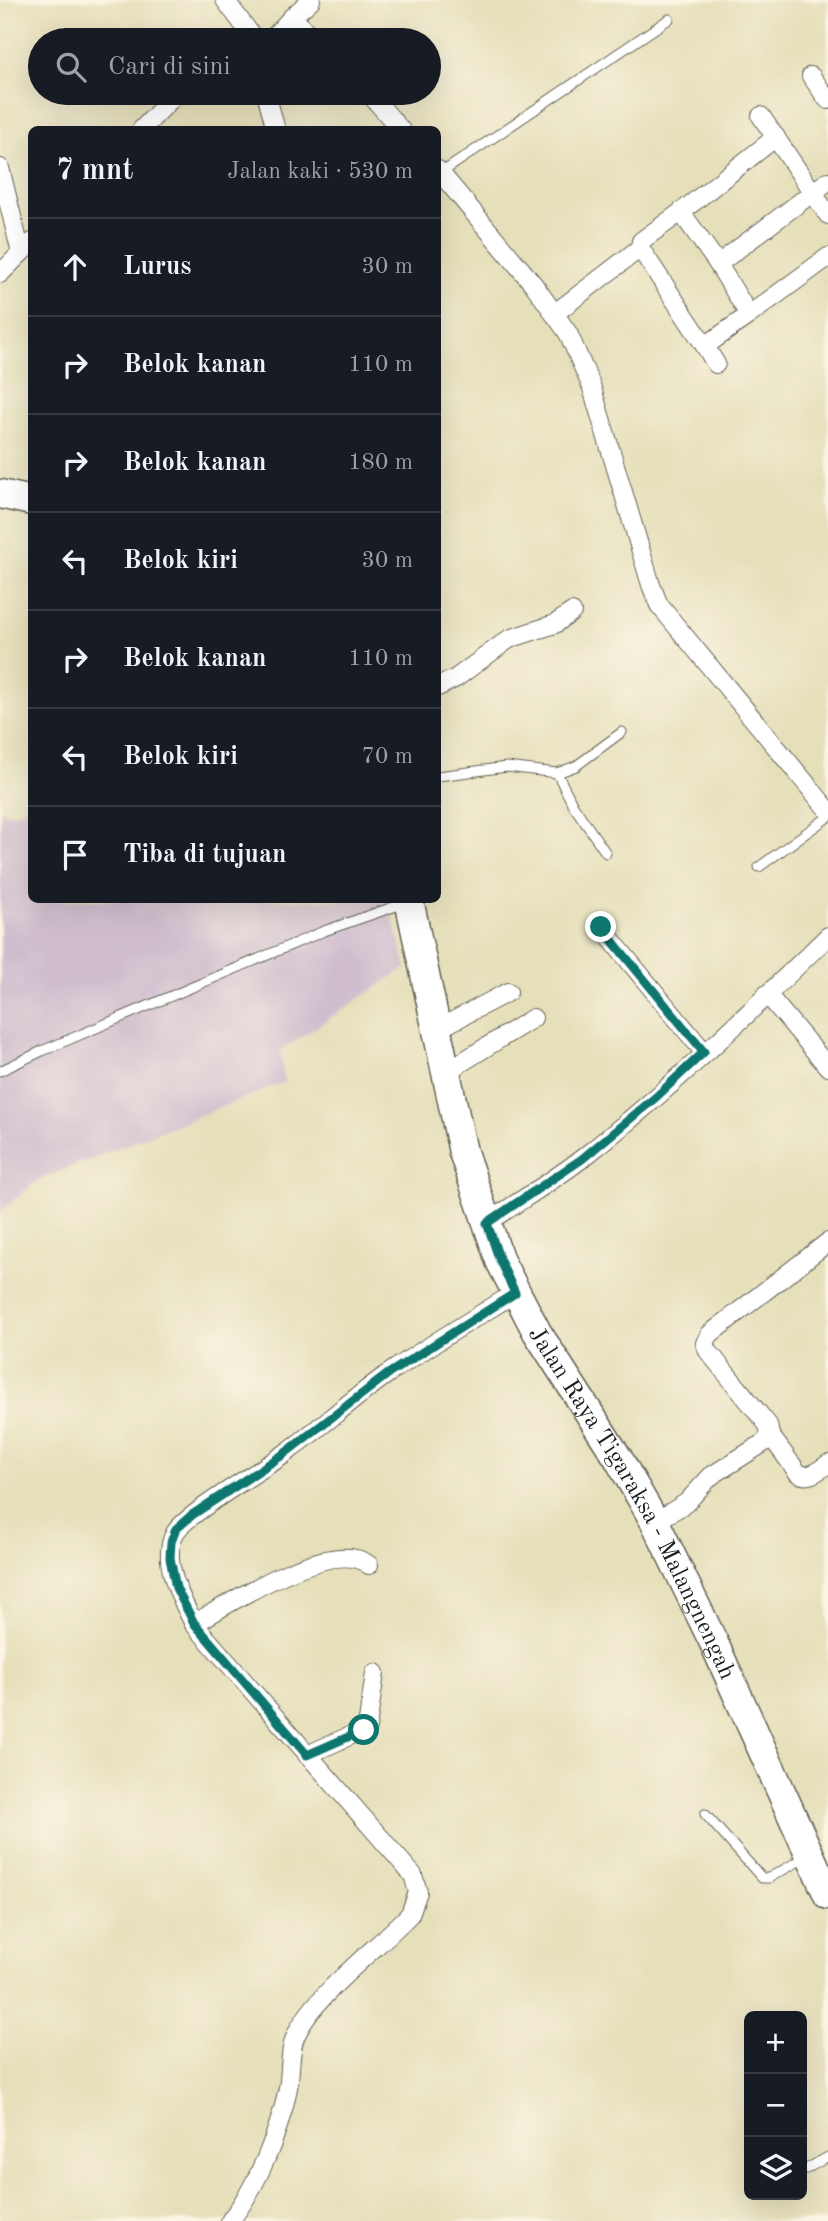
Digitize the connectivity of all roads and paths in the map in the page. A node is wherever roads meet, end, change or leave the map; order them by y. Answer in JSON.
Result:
{"nodes":[{"id":1,"x":226,"y":0,"type":"edge"},
{"id":2,"x":311,"y":0,"type":"edge"},
{"id":3,"x":292,"y":17,"type":"junction"},
{"id":4,"x":669,"y":19,"type":"dead end"},
{"id":5,"x":244,"y":28,"type":"edge"},
{"id":6,"x":282,"y":28,"type":"edge"},
{"id":7,"x":303,"y":28,"type":"edge"},
{"id":8,"x":811,"y":76,"type":"dead end"},
{"id":9,"x":828,"y":100,"type":"edge"},
{"id":10,"x":165,"y":105,"type":"edge"},
{"id":11,"x":269,"y":105,"type":"edge"},
{"id":12,"x":379,"y":105,"type":"edge"},
{"id":13,"x":761,"y":116,"type":"dead end"},
{"id":14,"x":145,"y":126,"type":"edge"},
{"id":15,"x":275,"y":126,"type":"edge"},
{"id":16,"x":398,"y":126,"type":"edge"},
{"id":17,"x":776,"y":137,"type":"junction"},
{"id":18,"x":0,"y":168,"type":"edge"},
{"id":19,"x":441,"y":172,"type":"edge"},
{"id":20,"x":441,"y":175,"type":"edge"},
{"id":21,"x":828,"y":181,"type":"edge"},
{"id":22,"x":811,"y":192,"type":"junction"},
{"id":23,"x":681,"y":212,"type":"junction"},
{"id":24,"x":828,"y":215,"type":"edge"},
{"id":25,"x":26,"y":247,"type":"edge"},
{"id":26,"x":640,"y":248,"type":"junction"},
{"id":27,"x":828,"y":257,"type":"edge"},
{"id":28,"x":718,"y":264,"type":"junction"},
{"id":29,"x":0,"y":274,"type":"edge"},
{"id":30,"x":554,"y":314,"type":"junction"},
{"id":31,"x":749,"y":315,"type":"junction"},
{"id":32,"x":705,"y":346,"type":"junction"},
{"id":33,"x":716,"y":364,"type":"dead end"},
{"id":34,"x":0,"y":494,"type":"edge"},
{"id":35,"x":28,"y":500,"type":"edge"},
{"id":36,"x":572,"y":612,"type":"dead end"},
{"id":37,"x":441,"y":686,"type":"edge"},
{"id":38,"x":622,"y":732,"type":"dead end"},
{"id":39,"x":556,"y":773,"type":"junction"},
{"id":40,"x":441,"y":776,"type":"edge"},
{"id":41,"x":828,"y":810,"type":"edge"},
{"id":42,"x":828,"y":817,"type":"edge"},
{"id":43,"x":606,"y":853,"type":"dead end"},
{"id":44,"x":760,"y":867,"type":"dead end"},
{"id":45,"x":401,"y":903,"type":"edge"},
{"id":46,"x":410,"y":903,"type":"edge"},
{"id":47,"x":601,"y":927,"type":"dead end"},
{"id":48,"x":826,"y":940,"type":"edge"},
{"id":49,"x":508,"y":992,"type":"dead end"},
{"id":50,"x":767,"y":994,"type":"junction"},
{"id":51,"x":533,"y":1018,"type":"dead end"},
{"id":52,"x":438,"y":1030,"type":"junction"},
{"id":53,"x":704,"y":1052,"type":"junction"},
{"id":54,"x":828,"y":1067,"type":"edge"},
{"id":55,"x":0,"y":1071,"type":"edge"},
{"id":56,"x":446,"y":1072,"type":"junction"},
{"id":57,"x":487,"y":1223,"type":"junction"},
{"id":58,"x":828,"y":1242,"type":"edge"},
{"id":59,"x":515,"y":1293,"type":"junction"},
{"id":60,"x":770,"y":1435,"type":"junction"},
{"id":61,"x":828,"y":1464,"type":"edge"},
{"id":62,"x":655,"y":1522,"type":"junction"},
{"id":63,"x":369,"y":1565,"type":"dead end"},
{"id":64,"x":194,"y":1623,"type":"junction"},
{"id":65,"x":375,"y":1673,"type":"dead end"},
{"id":66,"x":307,"y":1755,"type":"junction"},
{"id":67,"x":705,"y":1814,"type":"dead end"},
{"id":68,"x":810,"y":1854,"type":"junction"},
{"id":69,"x":828,"y":1895,"type":"edge"},
{"id":70,"x":828,"y":2157,"type":"edge"},
{"id":71,"x":807,"y":2168,"type":"edge"},
{"id":72,"x":230,"y":2221,"type":"edge"}],
"edges":[{"from":1,"to":5,"type":"street"},
{"from":2,"to":3,"type":"street"},
{"from":3,"to":6,"type":"street"},
{"from":3,"to":7,"type":"street"},
{"from":4,"to":19,"type":"lane"},
{"from":8,"to":9,"type":"street"},
{"from":10,"to":14,"type":"street"},
{"from":11,"to":15,"type":"street"},
{"from":12,"to":16,"type":"street"},
{"from":13,"to":17,"type":"street"},
{"from":17,"to":22,"type":"street"},
{"from":17,"to":23,"type":"street"},
{"from":18,"to":25,"type":"street"},
{"from":20,"to":30,"type":"street"},
{"from":21,"to":22,"type":"street"},
{"from":22,"to":24,"type":"street"},
{"from":22,"to":28,"type":"street"},
{"from":23,"to":26,"type":"street"},
{"from":23,"to":28,"type":"street"},
{"from":25,"to":29,"type":"street"},
{"from":26,"to":30,"type":"street"},
{"from":26,"to":32,"type":"street"},
{"from":27,"to":31,"type":"street"},
{"from":28,"to":31,"type":"street"},
{"from":30,"to":41,"type":"street"},
{"from":31,"to":32,"type":"street"},
{"from":32,"to":33,"type":"street"},
{"from":34,"to":35,"type":"main road"},
{"from":36,"to":37,"type":"street"},
{"from":38,"to":39,"type":"lane"},
{"from":39,"to":40,"type":"lane"},
{"from":39,"to":43,"type":"lane"},
{"from":42,"to":44,"type":"lane"},
{"from":45,"to":55,"type":"lane"},
{"from":46,"to":52,"type":"main road","name":"Jalan Raya Tigaraksa - Malangnengah"},
{"from":47,"to":53,"type":"street"},
{"from":48,"to":50,"type":"street"},
{"from":49,"to":52,"type":"street"},
{"from":50,"to":53,"type":"street"},
{"from":50,"to":54,"type":"street"},
{"from":51,"to":56,"type":"street"},
{"from":52,"to":56,"type":"main road","name":"Jalan Raya Tigaraksa - Malangnengah"},
{"from":53,"to":57,"type":"street"},
{"from":56,"to":57,"type":"main road","name":"Jalan Raya Tigaraksa - Malangnengah"},
{"from":57,"to":59,"type":"main road","name":"Jalan Raya Tigaraksa - Malangnengah"},
{"from":58,"to":60,"type":"street"},
{"from":59,"to":62,"type":"main road","name":"Jalan Raya Tigaraksa - Malangnengah"},
{"from":59,"to":64,"type":"street"},
{"from":60,"to":61,"type":"street"},
{"from":60,"to":62,"type":"street"},
{"from":62,"to":68,"type":"main road","name":"Jalan Raya Tigaraksa - Malangnengah"},
{"from":63,"to":64,"type":"street"},
{"from":64,"to":66,"type":"street"},
{"from":65,"to":66,"type":"street"},
{"from":66,"to":72,"type":"street"},
{"from":67,"to":68,"type":"lane"},
{"from":68,"to":69,"type":"main road","name":"Jalan Raya Tigaraksa - Malangnengah"},
{"from":70,"to":71,"type":"lane"}]}
